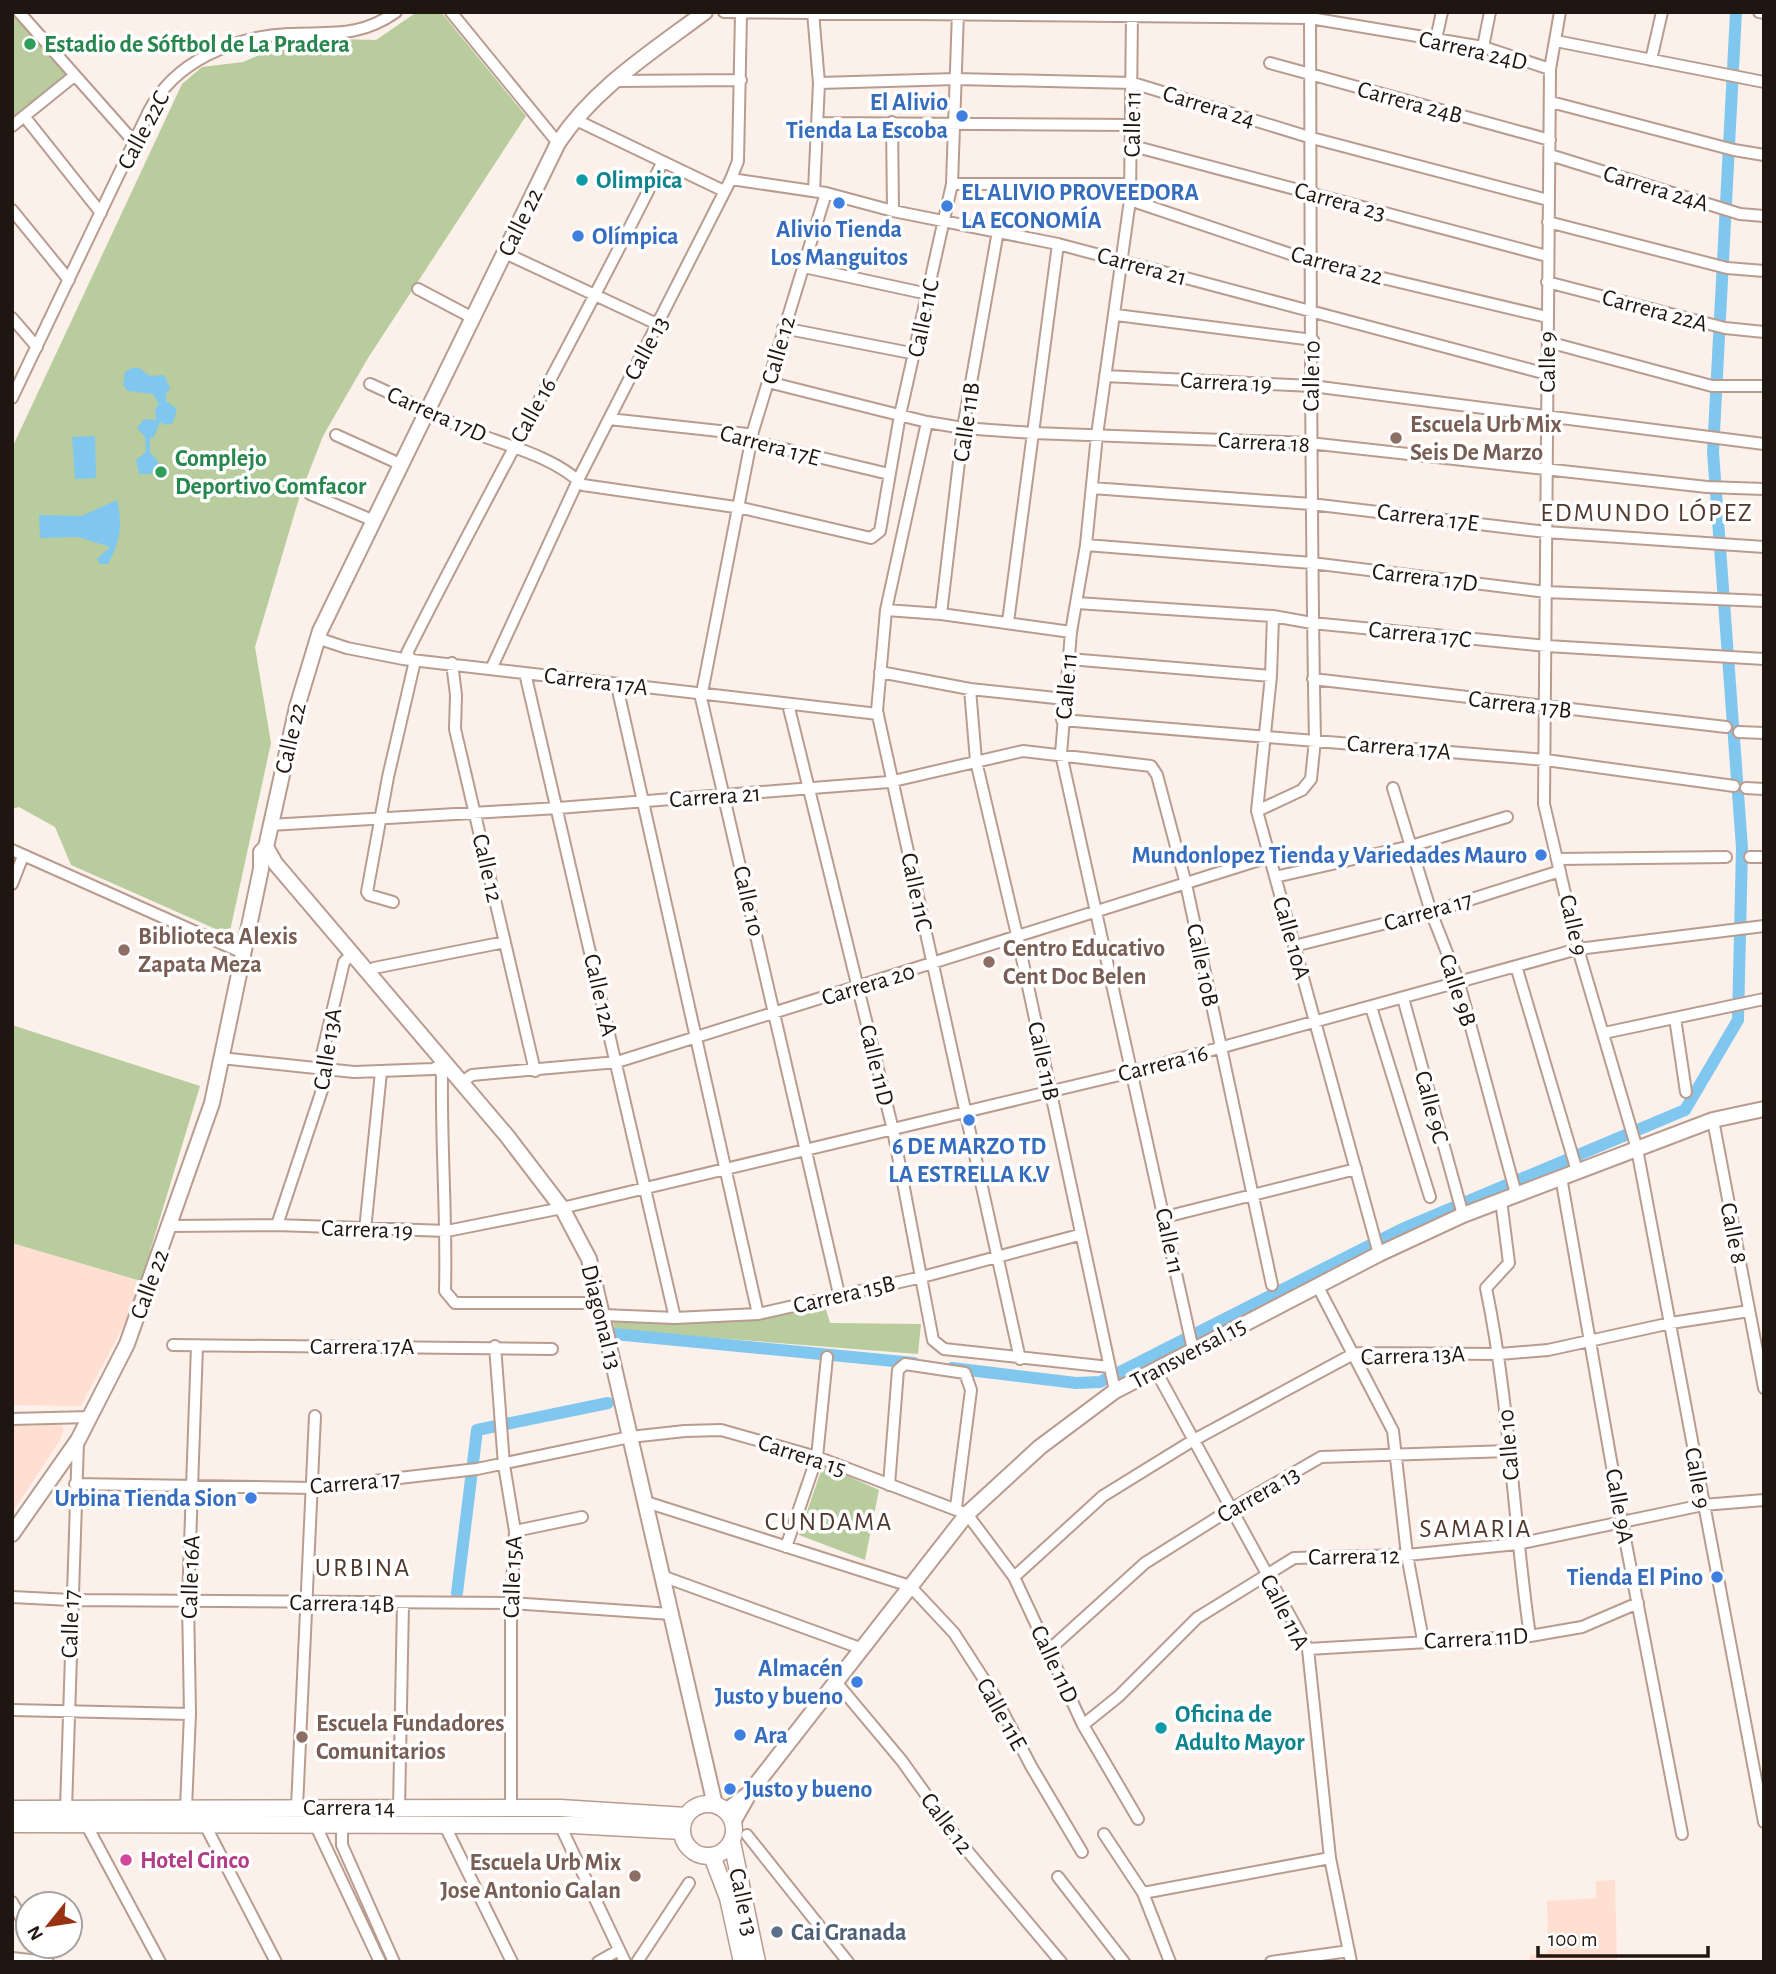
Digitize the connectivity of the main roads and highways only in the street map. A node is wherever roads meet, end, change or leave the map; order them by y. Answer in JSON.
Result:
{"nodes":[{"id":1,"x":12,"y":1809,"type":"edge"},
{"id":2,"x":684,"y":1823,"type":"junction"},
{"id":3,"x":12,"y":1824,"type":"edge"},
{"id":4,"x":732,"y":1842,"type":"junction"},
{"id":5,"x":712,"y":1856,"type":"junction"},
{"id":6,"x":742,"y":1962,"type":"edge"},
{"id":7,"x":757,"y":1962,"type":"edge"}],
"edges":[{"from":1,"to":2,"type":"main road","name":"Carrera 14"},
{"from":2,"to":3,"type":"main road","name":"Carrera 14"},
{"from":2,"to":4,"type":"main road"},
{"from":2,"to":5,"type":"main road"},
{"from":4,"to":5,"type":"main road"},
{"from":4,"to":7,"type":"main road","name":"Calle 13"},
{"from":5,"to":6,"type":"main road","name":"Calle 13"}]}
